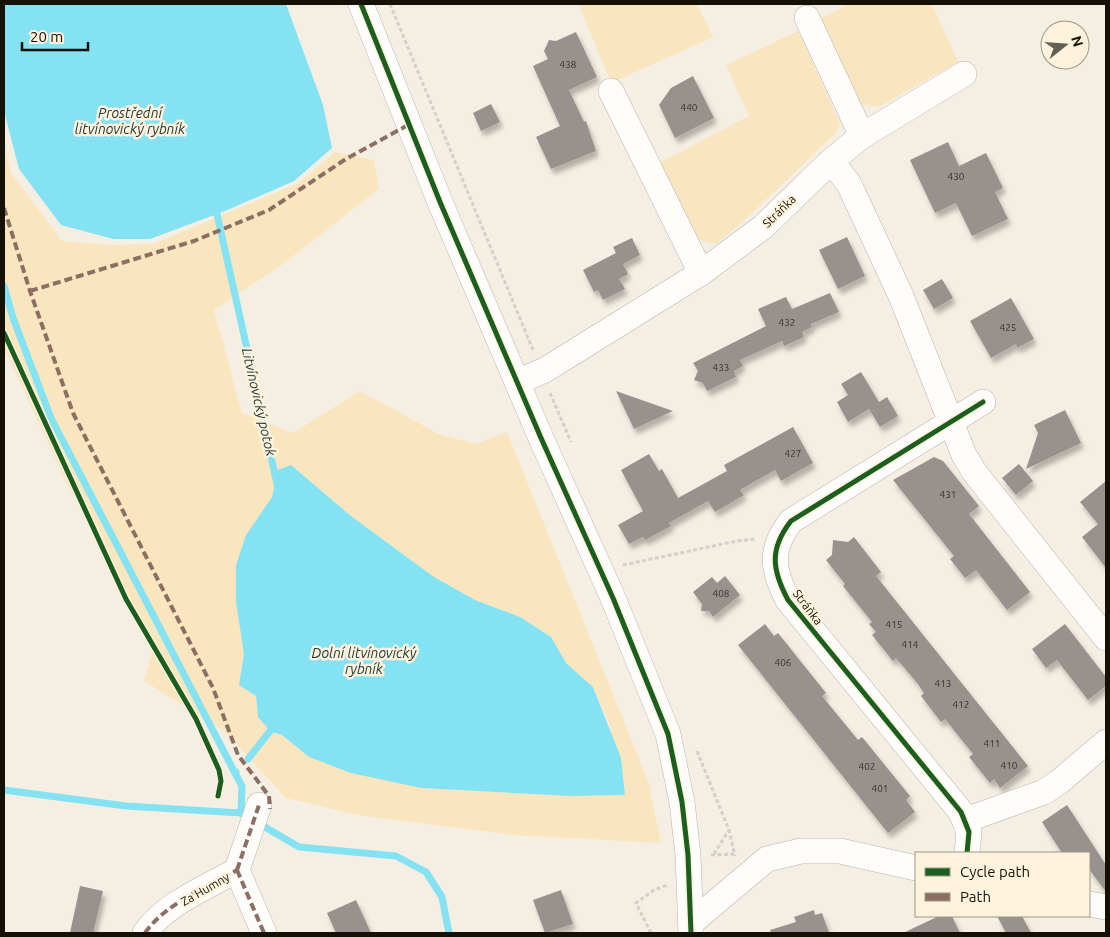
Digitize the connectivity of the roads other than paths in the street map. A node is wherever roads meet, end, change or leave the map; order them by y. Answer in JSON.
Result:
{"nodes":[{"id":1,"x":361,"y":4,"type":"edge"},
{"id":2,"x":807,"y":18,"type":"dead end"},
{"id":3,"x":964,"y":74,"type":"dead end"},
{"id":4,"x":611,"y":91,"type":"dead end"},
{"id":5,"x":862,"y":136,"type":"junction"},
{"id":6,"x":831,"y":161,"type":"junction"},
{"id":7,"x":701,"y":273,"type":"junction"},
{"id":8,"x":517,"y":382,"type":"junction"},
{"id":9,"x":983,"y":402,"type":"dead end"},
{"id":10,"x":950,"y":422,"type":"junction"},
{"id":11,"x":1106,"y":638,"type":"edge"},
{"id":12,"x":1106,"y":742,"type":"edge"},
{"id":13,"x":260,"y":805,"type":"dead end"},
{"id":14,"x":966,"y":820,"type":"junction"},
{"id":15,"x":967,"y":852,"type":"edge"},
{"id":16,"x":915,"y":868,"type":"edge"},
{"id":17,"x":237,"y":870,"type":"junction"},
{"id":18,"x":1090,"y":904,"type":"edge"},
{"id":19,"x":1106,"y":907,"type":"edge"},
{"id":20,"x":691,"y":928,"type":"edge"},
{"id":21,"x":145,"y":933,"type":"edge"},
{"id":22,"x":264,"y":933,"type":"edge"}],
"edges":[{"from":1,"to":8,"type":"street"},
{"from":2,"to":5,"type":"street"},
{"from":3,"to":5,"type":"street","name":"Stráňka"},
{"from":4,"to":7,"type":"street"},
{"from":5,"to":6,"type":"street","name":"Stráňka"},
{"from":6,"to":7,"type":"street","name":"Stráňka"},
{"from":6,"to":10,"type":"street"},
{"from":7,"to":8,"type":"street","name":"Stráňka"},
{"from":8,"to":20,"type":"street"},
{"from":9,"to":10,"type":"street","name":"Stráňka"},
{"from":10,"to":11,"type":"street"},
{"from":10,"to":14,"type":"street","name":"Stráňka"},
{"from":12,"to":14,"type":"street"},
{"from":13,"to":17,"type":"street"},
{"from":14,"to":15,"type":"street"},
{"from":16,"to":20,"type":"street"},
{"from":17,"to":21,"type":"street","name":"Za Humny"},
{"from":17,"to":22,"type":"street","name":"Za Humny"},
{"from":18,"to":19,"type":"street"}]}
